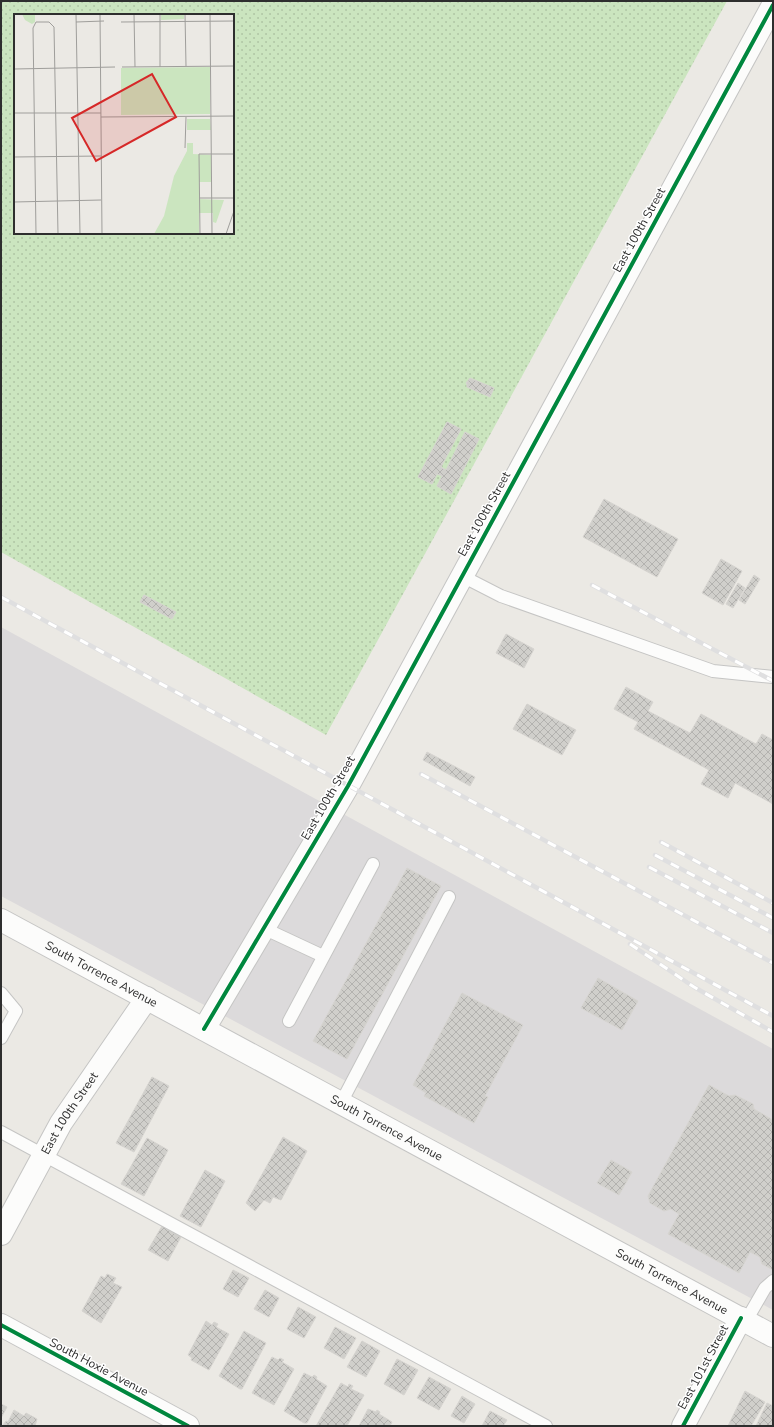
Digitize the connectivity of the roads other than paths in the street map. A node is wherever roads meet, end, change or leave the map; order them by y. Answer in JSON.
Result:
{"nodes":[{"id":1,"x":773,"y":5,"type":"edge"},
{"id":2,"x":462,"y":576,"type":"junction"},
{"id":3,"x":773,"y":677,"type":"edge"},
{"id":4,"x":373,"y":864,"type":"dead end"},
{"id":5,"x":449,"y":897,"type":"dead end"},
{"id":6,"x":1,"y":920,"type":"edge"},
{"id":7,"x":263,"y":928,"type":"junction"},
{"id":8,"x":323,"y":956,"type":"junction"},
{"id":9,"x":1,"y":993,"type":"edge"},
{"id":10,"x":147,"y":998,"type":"junction"},
{"id":11,"x":289,"y":1022,"type":"dead end"},
{"id":12,"x":204,"y":1029,"type":"junction"},
{"id":13,"x":1,"y":1038,"type":"edge"},
{"id":14,"x":341,"y":1103,"type":"junction"},
{"id":15,"x":1,"y":1132,"type":"edge"},
{"id":16,"x":43,"y":1154,"type":"junction"},
{"id":17,"x":1,"y":1234,"type":"edge"},
{"id":18,"x":773,"y":1281,"type":"edge"},
{"id":19,"x":743,"y":1320,"type":"junction"},
{"id":20,"x":1,"y":1325,"type":"edge"},
{"id":21,"x":773,"y":1336,"type":"edge"},
{"id":22,"x":188,"y":1426,"type":"edge"},
{"id":23,"x":546,"y":1426,"type":"edge"},
{"id":24,"x":683,"y":1426,"type":"edge"}],
"edges":[{"from":1,"to":2,"type":"main road","name":"East 100th Street"},
{"from":2,"to":3,"type":"lane"},
{"from":2,"to":7,"type":"main road","name":"East 100th Street"},
{"from":4,"to":8,"type":"lane"},
{"from":5,"to":14,"type":"lane"},
{"from":6,"to":10,"type":"main road","name":"South Torrence Avenue"},
{"from":7,"to":8,"type":"lane"},
{"from":7,"to":12,"type":"main road","name":"East 100th Street"},
{"from":8,"to":11,"type":"lane"},
{"from":9,"to":13,"type":"lane"},
{"from":10,"to":12,"type":"main road","name":"South Torrence Avenue"},
{"from":10,"to":16,"type":"main road","name":"East 100th Street"},
{"from":12,"to":14,"type":"main road","name":"South Torrence Avenue"},
{"from":14,"to":19,"type":"main road","name":"South Torrence Avenue"},
{"from":15,"to":16,"type":"lane"},
{"from":16,"to":17,"type":"main road","name":"East 100th Street"},
{"from":16,"to":23,"type":"lane"},
{"from":18,"to":19,"type":"lane"},
{"from":19,"to":21,"type":"main road","name":"South Torrence Avenue"},
{"from":19,"to":24,"type":"main road","name":"East 101st Street"},
{"from":20,"to":22,"type":"main road","name":"South Hoxie Avenue"}]}
